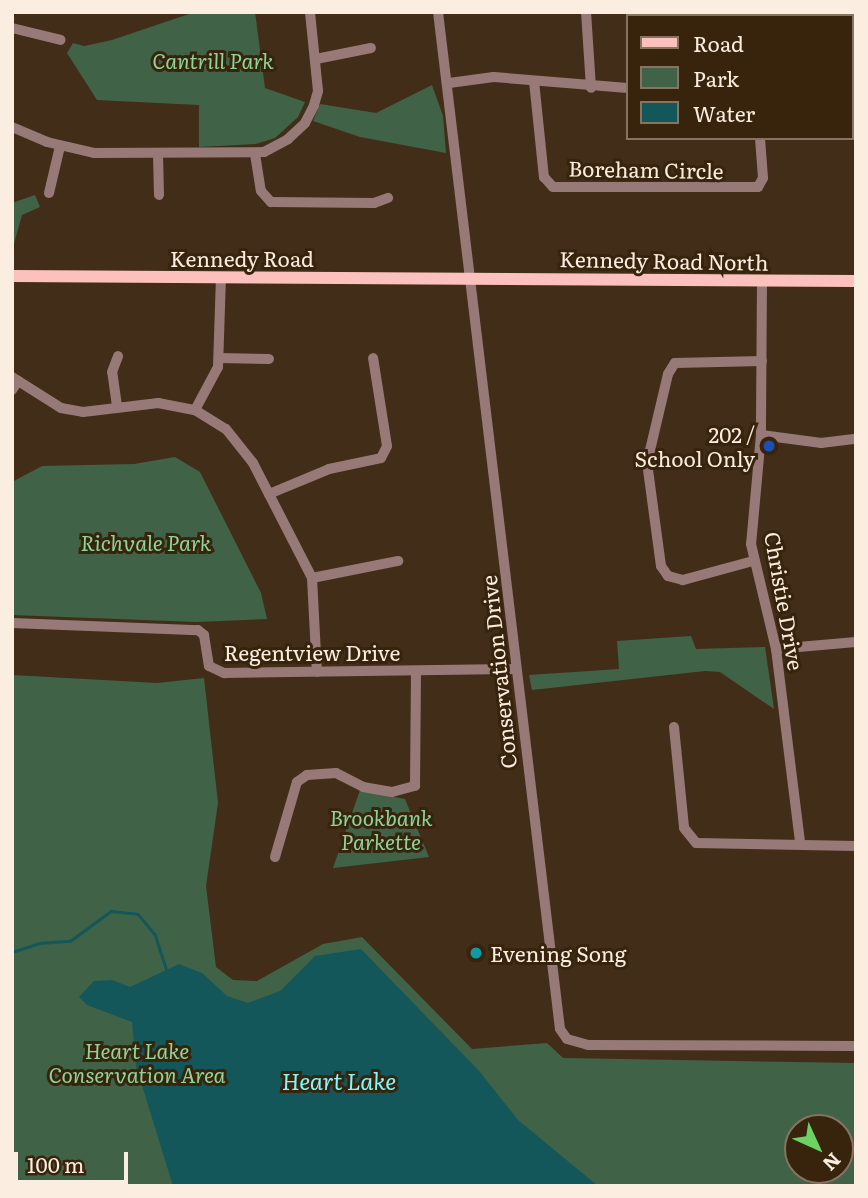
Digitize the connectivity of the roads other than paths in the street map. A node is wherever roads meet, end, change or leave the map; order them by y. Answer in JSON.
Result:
{"nodes":[{"id":1,"x":310,"y":12,"type":"edge"},
{"id":2,"x":438,"y":12,"type":"edge"},
{"id":3,"x":586,"y":12,"type":"edge"},
{"id":4,"x":12,"y":27,"type":"edge"},
{"id":5,"x":61,"y":40,"type":"dead end"},
{"id":6,"x":371,"y":48,"type":"dead end"},
{"id":7,"x":316,"y":59,"type":"junction"},
{"id":8,"x":534,"y":81,"type":"junction"},
{"id":9,"x":449,"y":83,"type":"junction"},
{"id":10,"x":591,"y":88,"type":"junction"},
{"id":11,"x":626,"y":88,"type":"edge"},
{"id":12,"x":12,"y":127,"type":"edge"},
{"id":13,"x":760,"y":140,"type":"edge"},
{"id":14,"x":60,"y":146,"type":"junction"},
{"id":15,"x":158,"y":153,"type":"junction"},
{"id":16,"x":255,"y":154,"type":"junction"},
{"id":17,"x":49,"y":193,"type":"dead end"},
{"id":18,"x":159,"y":195,"type":"dead end"},
{"id":19,"x":388,"y":198,"type":"dead end"},
{"id":20,"x":12,"y":276,"type":"edge"},
{"id":21,"x":471,"y":277,"type":"junction"},
{"id":22,"x":221,"y":278,"type":"junction"},
{"id":23,"x":762,"y":280,"type":"junction"},
{"id":24,"x":856,"y":281,"type":"edge"},
{"id":25,"x":118,"y":356,"type":"dead end"},
{"id":26,"x":219,"y":358,"type":"junction"},
{"id":27,"x":373,"y":358,"type":"dead end"},
{"id":28,"x":269,"y":359,"type":"dead end"},
{"id":29,"x":762,"y":361,"type":"junction"},
{"id":30,"x":15,"y":379,"type":"edge"},
{"id":31,"x":12,"y":390,"type":"edge"},
{"id":32,"x":117,"y":406,"type":"junction"},
{"id":33,"x":195,"y":410,"type":"junction"},
{"id":34,"x":761,"y":435,"type":"junction"},
{"id":35,"x":856,"y":439,"type":"edge"},
{"id":36,"x":269,"y":495,"type":"junction"},
{"id":37,"x":398,"y":561,"type":"dead end"},
{"id":38,"x":754,"y":561,"type":"junction"},
{"id":39,"x":312,"y":578,"type":"junction"},
{"id":40,"x":12,"y":623,"type":"edge"},
{"id":41,"x":856,"y":642,"type":"edge"},
{"id":42,"x":776,"y":649,"type":"junction"},
{"id":43,"x":515,"y":669,"type":"junction"},
{"id":44,"x":317,"y":672,"type":"junction"},
{"id":45,"x":416,"y":672,"type":"junction"},
{"id":46,"x":674,"y":727,"type":"dead end"},
{"id":47,"x":800,"y":843,"type":"junction"},
{"id":48,"x":856,"y":846,"type":"edge"},
{"id":49,"x":275,"y":857,"type":"dead end"},
{"id":50,"x":856,"y":1046,"type":"edge"}],
"edges":[{"from":1,"to":7,"type":"street"},
{"from":2,"to":9,"type":"street","name":"Conservation Drive"},
{"from":3,"to":10,"type":"street"},
{"from":4,"to":5,"type":"street"},
{"from":6,"to":7,"type":"street"},
{"from":7,"to":16,"type":"street"},
{"from":8,"to":9,"type":"street"},
{"from":8,"to":10,"type":"street"},
{"from":8,"to":13,"type":"street","name":"Boreham Circle"},
{"from":9,"to":21,"type":"street","name":"Conservation Drive"},
{"from":10,"to":11,"type":"street"},
{"from":12,"to":14,"type":"street"},
{"from":14,"to":15,"type":"street"},
{"from":14,"to":17,"type":"street"},
{"from":15,"to":16,"type":"street"},
{"from":15,"to":18,"type":"street"},
{"from":16,"to":19,"type":"street"},
{"from":20,"to":22,"type":"main road","name":"Kennedy Road"},
{"from":21,"to":22,"type":"main road","name":"Kennedy Road"},
{"from":21,"to":23,"type":"main road","name":"Kennedy Road North"},
{"from":21,"to":43,"type":"street","name":"Conservation Drive"},
{"from":22,"to":26,"type":"street"},
{"from":23,"to":24,"type":"main road","name":"Kennedy Road North"},
{"from":23,"to":29,"type":"street","name":"Christie Drive"},
{"from":25,"to":32,"type":"street"},
{"from":26,"to":28,"type":"street"},
{"from":26,"to":33,"type":"street"},
{"from":27,"to":36,"type":"street"},
{"from":29,"to":34,"type":"street","name":"Christie Drive"},
{"from":29,"to":38,"type":"street"},
{"from":30,"to":31,"type":"street"},
{"from":30,"to":32,"type":"street"},
{"from":32,"to":33,"type":"street"},
{"from":33,"to":36,"type":"street"},
{"from":34,"to":35,"type":"street"},
{"from":34,"to":38,"type":"street","name":"Christie Drive"},
{"from":36,"to":39,"type":"street"},
{"from":37,"to":39,"type":"street"},
{"from":38,"to":42,"type":"street","name":"Christie Drive"},
{"from":39,"to":44,"type":"street"},
{"from":40,"to":44,"type":"street","name":"Regentview Drive"},
{"from":41,"to":42,"type":"street"},
{"from":42,"to":47,"type":"street","name":"Christie Drive"},
{"from":43,"to":45,"type":"street","name":"Regentview Drive"},
{"from":43,"to":50,"type":"street","name":"Conservation Drive"},
{"from":44,"to":45,"type":"street","name":"Regentview Drive"},
{"from":45,"to":49,"type":"street"},
{"from":46,"to":47,"type":"street"},
{"from":47,"to":48,"type":"street"}]}
